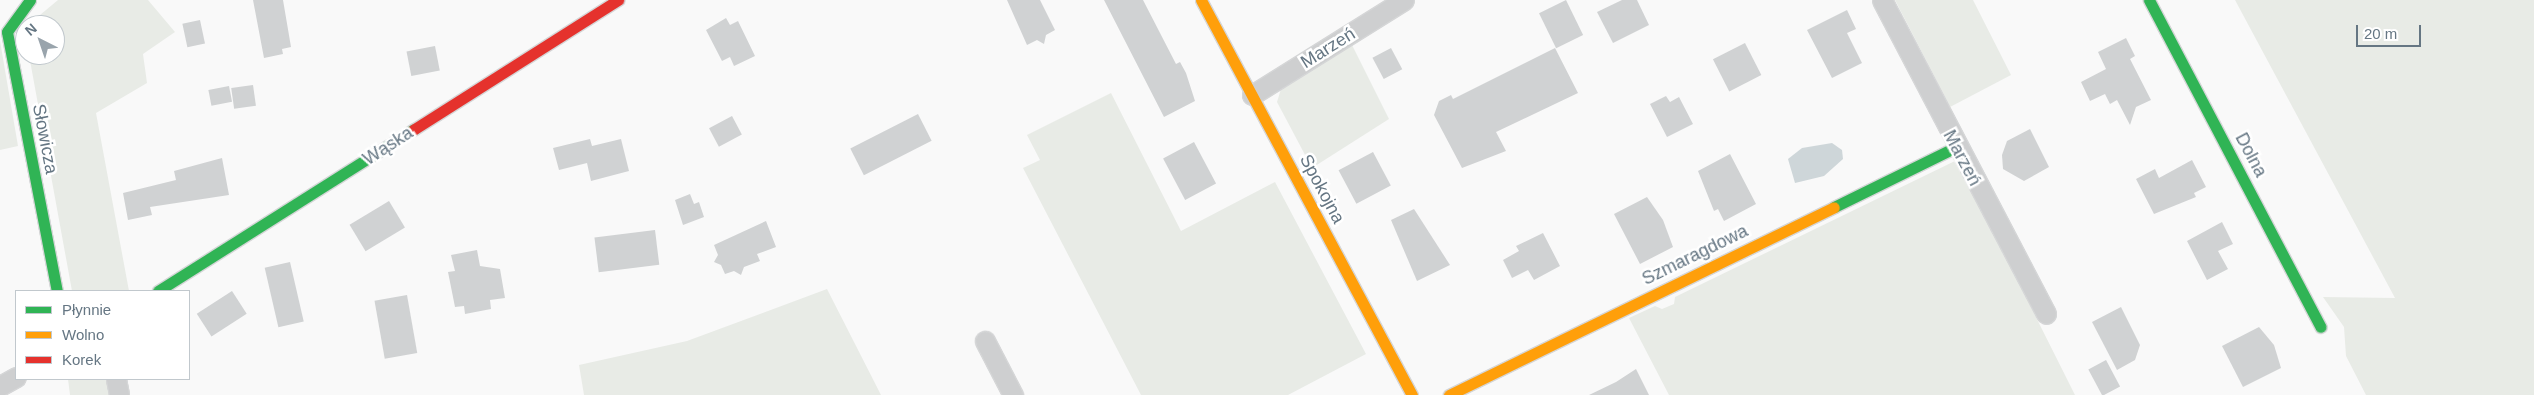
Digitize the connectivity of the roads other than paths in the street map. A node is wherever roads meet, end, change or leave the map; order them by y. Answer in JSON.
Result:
{"nodes":[{"id":1,"x":30,"y":0,"type":"edge"},
{"id":2,"x":618,"y":0,"type":"edge"},
{"id":3,"x":1201,"y":0,"type":"edge"},
{"id":4,"x":1404,"y":0,"type":"edge"},
{"id":5,"x":1882,"y":0,"type":"edge"},
{"id":6,"x":2149,"y":0,"type":"edge"},
{"id":7,"x":1252,"y":95,"type":"junction"},
{"id":8,"x":1956,"y":147,"type":"junction"},
{"id":9,"x":57,"y":290,"type":"edge"},
{"id":10,"x":160,"y":290,"type":"edge"},
{"id":11,"x":2046,"y":314,"type":"dead end"},
{"id":12,"x":2321,"y":327,"type":"dead end"},
{"id":13,"x":985,"y":341,"type":"dead end"},
{"id":14,"x":15,"y":378,"type":"edge"},
{"id":15,"x":116,"y":380,"type":"edge"},
{"id":16,"x":0,"y":386,"type":"edge"},
{"id":17,"x":119,"y":395,"type":"edge"},
{"id":18,"x":1013,"y":395,"type":"edge"},
{"id":19,"x":1412,"y":395,"type":"edge"},
{"id":20,"x":1449,"y":395,"type":"edge"}],
"edges":[{"from":1,"to":9,"type":"street","name":"Słowicza"},
{"from":2,"to":10,"type":"street","name":"Wąska"},
{"from":3,"to":7,"type":"street","name":"Spokojna"},
{"from":4,"to":7,"type":"street","name":"Marzeń"},
{"from":5,"to":8,"type":"street","name":"Marzeń"},
{"from":6,"to":12,"type":"street","name":"Dolna"},
{"from":7,"to":19,"type":"street","name":"Spokojna"},
{"from":8,"to":11,"type":"street","name":"Marzeń"},
{"from":8,"to":20,"type":"street","name":"Szmaragdowa"},
{"from":13,"to":18,"type":"street"},
{"from":14,"to":16,"type":"street"},
{"from":15,"to":17,"type":"street"}]}
